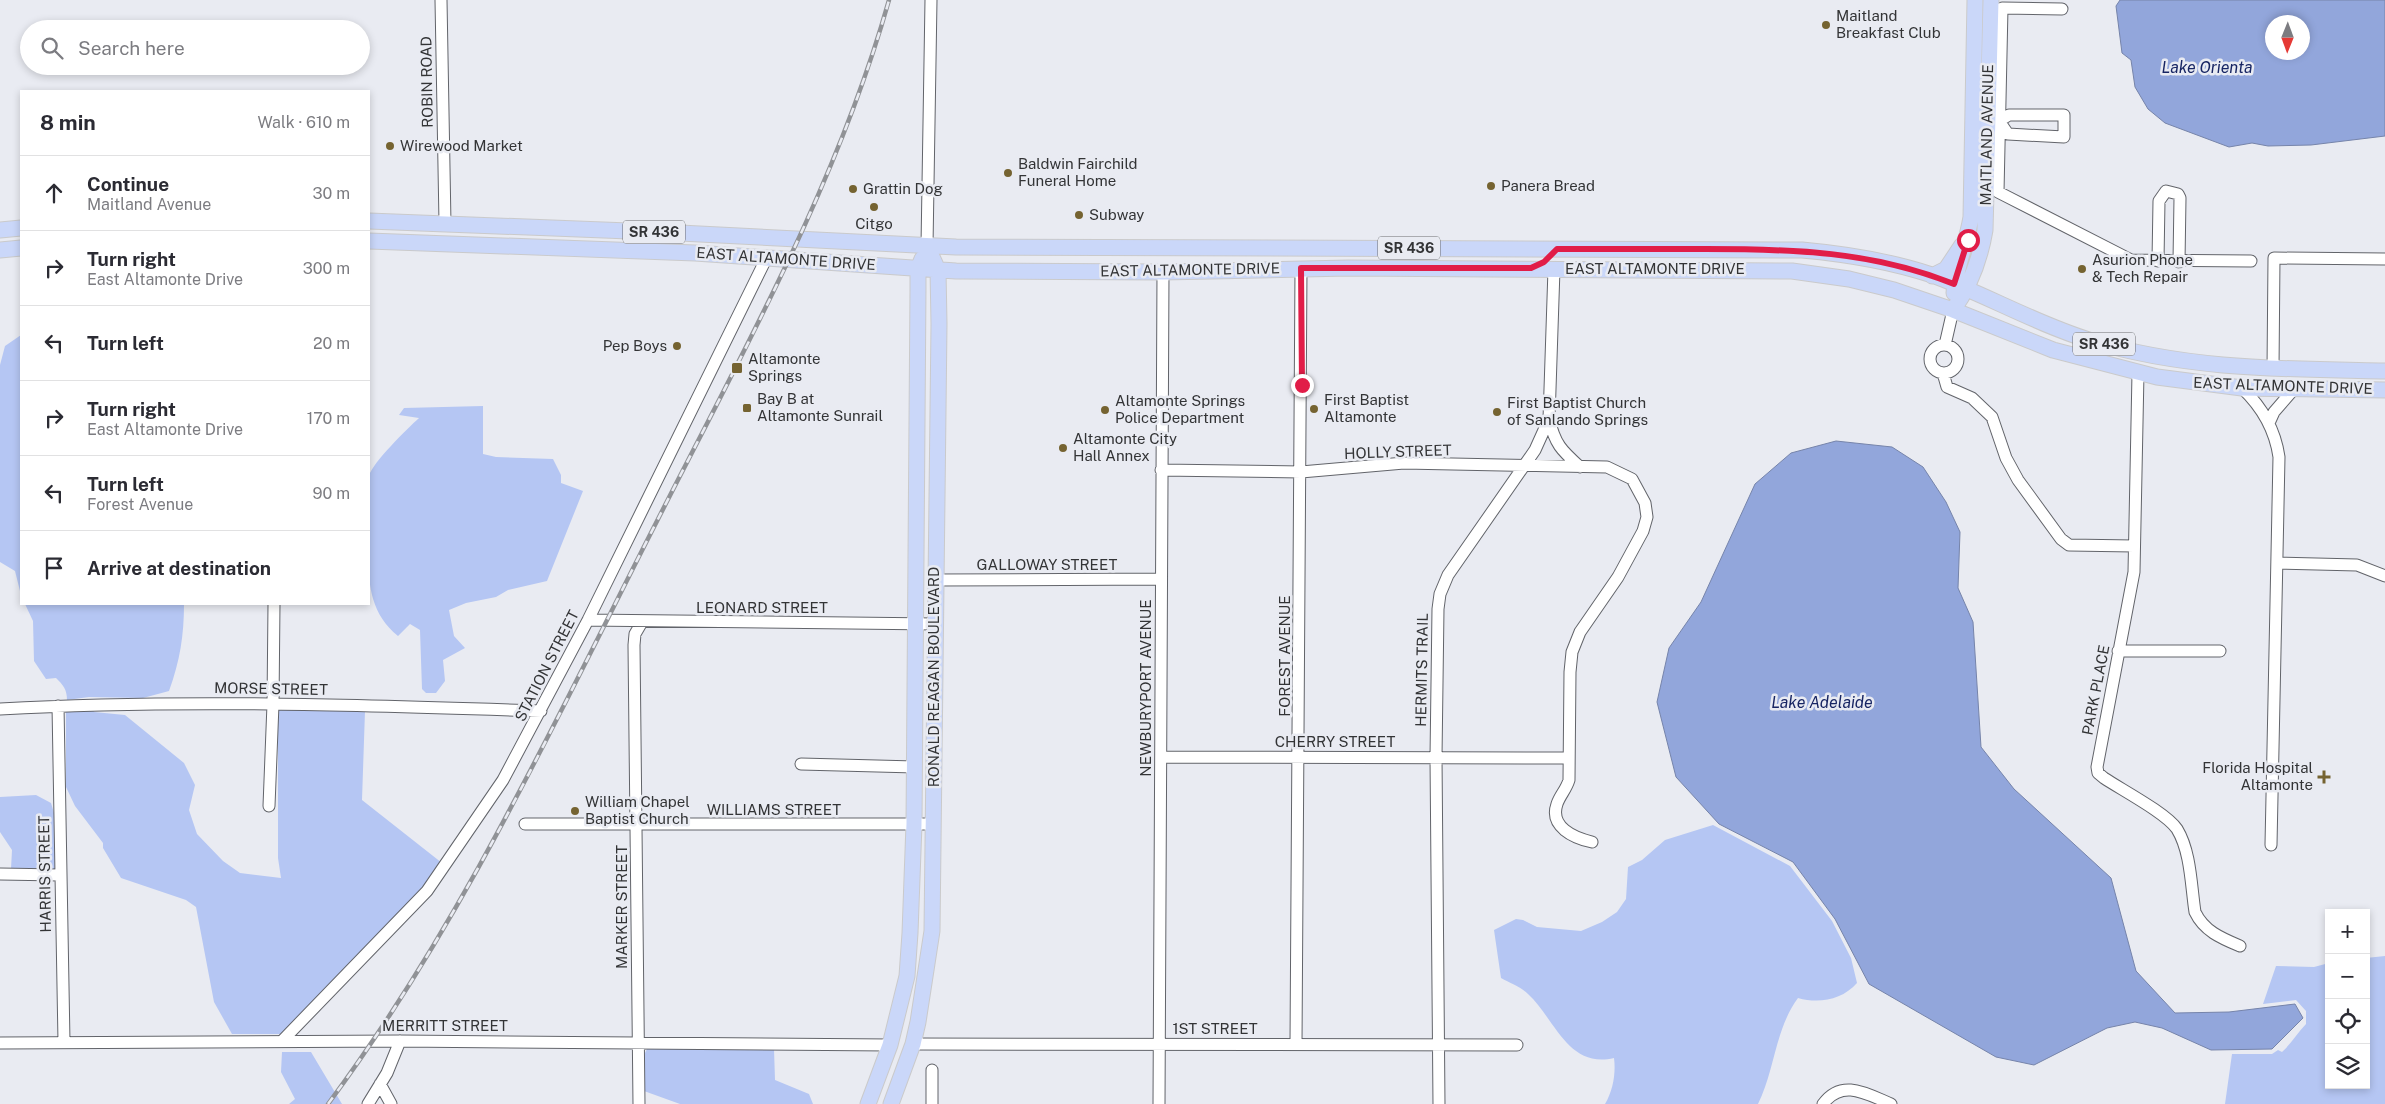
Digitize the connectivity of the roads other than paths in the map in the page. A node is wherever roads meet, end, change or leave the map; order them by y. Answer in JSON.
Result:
{"nodes":[{"id":1,"x":441,"y":0,"type":"edge"},
{"id":2,"x":931,"y":0,"type":"edge"},
{"id":3,"x":1975,"y":0,"type":"edge"},
{"id":4,"x":1991,"y":0,"type":"edge"},
{"id":5,"x":2062,"y":9,"type":"dead end"},
{"id":6,"x":1986,"y":122,"type":"junction"},
{"id":7,"x":1971,"y":217,"type":"junction"},
{"id":8,"x":370,"y":221,"type":"edge"},
{"id":9,"x":444,"y":223,"type":"junction"},
{"id":10,"x":20,"y":228,"type":"edge"},
{"id":11,"x":536,"y":228,"type":"junction"},
{"id":12,"x":0,"y":230,"type":"edge"},
{"id":13,"x":637,"y":231,"type":"junction"},
{"id":14,"x":680,"y":233,"type":"junction"},
{"id":15,"x":371,"y":241,"type":"edge"},
{"id":16,"x":20,"y":242,"type":"edge"},
{"id":17,"x":447,"y":242,"type":"junction"},
{"id":18,"x":0,"y":243,"type":"edge"},
{"id":19,"x":927,"y":246,"type":"junction"},
{"id":20,"x":20,"y":248,"type":"edge"},
{"id":21,"x":1185,"y":248,"type":"junction"},
{"id":22,"x":1374,"y":248,"type":"junction"},
{"id":23,"x":1557,"y":249,"type":"junction"},
{"id":24,"x":1577,"y":249,"type":"junction"},
{"id":25,"x":1714,"y":249,"type":"junction"},
{"id":26,"x":0,"y":250,"type":"edge"},
{"id":27,"x":608,"y":250,"type":"junction"},
{"id":28,"x":654,"y":252,"type":"junction"},
{"id":29,"x":767,"y":257,"type":"junction"},
{"id":30,"x":2385,"y":260,"type":"edge"},
{"id":31,"x":2158,"y":261,"type":"junction"},
{"id":32,"x":2251,"y":261,"type":"dead end"},
{"id":33,"x":2179,"y":262,"type":"junction"},
{"id":34,"x":1301,"y":268,"type":"junction"},
{"id":35,"x":1348,"y":268,"type":"junction"},
{"id":36,"x":1531,"y":268,"type":"junction"},
{"id":37,"x":918,"y":269,"type":"junction"},
{"id":38,"x":1554,"y":269,"type":"junction"},
{"id":39,"x":1697,"y":269,"type":"junction"},
{"id":40,"x":938,"y":270,"type":"junction"},
{"id":41,"x":1163,"y":272,"type":"junction"},
{"id":42,"x":1932,"y":276,"type":"junction"},
{"id":43,"x":1961,"y":287,"type":"junction"},
{"id":44,"x":1953,"y":310,"type":"junction"},
{"id":45,"x":1945,"y":345,"type":"junction"},
{"id":46,"x":2144,"y":354,"type":"junction"},
{"id":47,"x":2172,"y":360,"type":"junction"},
{"id":48,"x":2110,"y":367,"type":"junction"},
{"id":49,"x":2273,"y":369,"type":"junction"},
{"id":50,"x":2385,"y":371,"type":"edge"},
{"id":51,"x":1943,"y":373,"type":"junction"},
{"id":52,"x":2138,"y":373,"type":"junction"},
{"id":53,"x":2242,"y":388,"type":"junction"},
{"id":54,"x":2294,"y":389,"type":"junction"},
{"id":55,"x":2383,"y":389,"type":"edge"},
{"id":56,"x":1549,"y":419,"type":"junction"},
{"id":57,"x":2269,"y":423,"type":"junction"},
{"id":58,"x":1524,"y":466,"type":"junction"},
{"id":59,"x":1580,"y":466,"type":"junction"},
{"id":60,"x":1161,"y":470,"type":"junction"},
{"id":61,"x":1300,"y":472,"type":"junction"},
{"id":62,"x":2134,"y":546,"type":"junction"},
{"id":63,"x":2278,"y":563,"type":"junction"},
{"id":64,"x":2385,"y":576,"type":"edge"},
{"id":65,"x":1160,"y":579,"type":"junction"},
{"id":66,"x":935,"y":580,"type":"junction"},
{"id":67,"x":274,"y":605,"type":"edge"},
{"id":68,"x":588,"y":620,"type":"junction"},
{"id":69,"x":642,"y":622,"type":"junction"},
{"id":70,"x":915,"y":624,"type":"junction"},
{"id":71,"x":936,"y":624,"type":"junction"},
{"id":72,"x":2118,"y":651,"type":"junction"},
{"id":73,"x":2220,"y":652,"type":"dead end"},
{"id":74,"x":273,"y":704,"type":"junction"},
{"id":75,"x":58,"y":706,"type":"junction"},
{"id":76,"x":0,"y":709,"type":"edge"},
{"id":77,"x":542,"y":711,"type":"junction"},
{"id":78,"x":1161,"y":757,"type":"junction"},
{"id":79,"x":1436,"y":757,"type":"junction"},
{"id":80,"x":1299,"y":758,"type":"junction"},
{"id":81,"x":1568,"y":758,"type":"junction"},
{"id":82,"x":801,"y":764,"type":"dead end"},
{"id":83,"x":915,"y":767,"type":"junction"},
{"id":84,"x":270,"y":806,"type":"dead end"},
{"id":85,"x":525,"y":824,"type":"dead end"},
{"id":86,"x":914,"y":824,"type":"junction"},
{"id":87,"x":934,"y":824,"type":"junction"},
{"id":88,"x":637,"y":825,"type":"junction"},
{"id":89,"x":1592,"y":842,"type":"dead end"},
{"id":90,"x":2271,"y":845,"type":"dead end"},
{"id":91,"x":0,"y":874,"type":"edge"},
{"id":92,"x":60,"y":875,"type":"junction"},
{"id":93,"x":2240,"y":946,"type":"dead end"},
{"id":94,"x":282,"y":1041,"type":"junction"},
{"id":95,"x":400,"y":1041,"type":"junction"},
{"id":96,"x":64,"y":1042,"type":"junction"},
{"id":97,"x":639,"y":1042,"type":"junction"},
{"id":98,"x":0,"y":1043,"type":"edge"},
{"id":99,"x":913,"y":1044,"type":"junction"},
{"id":100,"x":1161,"y":1044,"type":"junction"},
{"id":101,"x":1296,"y":1044,"type":"junction"},
{"id":102,"x":890,"y":1045,"type":"junction"},
{"id":103,"x":1438,"y":1045,"type":"junction"},
{"id":104,"x":1517,"y":1045,"type":"dead end"},
{"id":105,"x":932,"y":1070,"type":"dead end"},
{"id":106,"x":380,"y":1084,"type":"junction"},
{"id":107,"x":368,"y":1104,"type":"edge"},
{"id":108,"x":391,"y":1104,"type":"edge"},
{"id":109,"x":639,"y":1104,"type":"edge"},
{"id":110,"x":868,"y":1104,"type":"edge"},
{"id":111,"x":890,"y":1104,"type":"edge"},
{"id":112,"x":932,"y":1104,"type":"edge"},
{"id":113,"x":1159,"y":1104,"type":"edge"},
{"id":114,"x":1439,"y":1104,"type":"edge"},
{"id":115,"x":1823,"y":1104,"type":"edge"},
{"id":116,"x":1891,"y":1104,"type":"edge"}],
"edges":[{"from":1,"to":9,"type":"street","name":"ROBIN ROAD"},
{"from":2,"to":19,"type":"street","name":"RONALD REAGAN BOULEVARD"},
{"from":3,"to":6,"type":"main road","name":"MAITLAND AVENUE"},
{"from":4,"to":6,"type":"main road","name":"MAITLAND AVENUE"},
{"from":5,"to":6,"type":"street"},
{"from":6,"to":6,"type":"street"},
{"from":6,"to":7,"type":"main road","name":"MAITLAND AVENUE"},
{"from":6,"to":31,"type":"street"},
{"from":6,"to":43,"type":"main road","name":"MAITLAND AVENUE"},
{"from":7,"to":42,"type":"main road"},
{"from":7,"to":43,"type":"main road","name":"MAITLAND AVENUE"},
{"from":8,"to":9,"type":"main road","name":"EAST ALTAMONTE DRIVE","number":"SR 436"},
{"from":9,"to":11,"type":"main road","name":"EAST ALTAMONTE DRIVE","number":"SR 436"},
{"from":9,"to":15,"type":"main road"},
{"from":10,"to":12,"type":"main road"},
{"from":11,"to":13,"type":"main road","name":"EAST ALTAMONTE DRIVE","number":"SR 436"},
{"from":11,"to":17,"type":"main road"},
{"from":13,"to":14,"type":"main road","name":"EAST ALTAMONTE DRIVE","number":"SR 436"},
{"from":13,"to":27,"type":"main road"},
{"from":14,"to":19,"type":"main road","name":"EAST ALTAMONTE DRIVE","number":"SR 436"},
{"from":14,"to":28,"type":"main road"},
{"from":15,"to":17,"type":"main road","name":"EAST ALTAMONTE DRIVE","number":"SR 436"},
{"from":16,"to":18,"type":"main road"},
{"from":17,"to":27,"type":"main road","name":"EAST ALTAMONTE DRIVE","number":"SR 436"},
{"from":19,"to":21,"type":"main road","name":"EAST ALTAMONTE DRIVE","number":"SR 436"},
{"from":19,"to":37,"type":"main road","name":"RONALD REAGAN BOULEVARD"},
{"from":19,"to":40,"type":"main road","name":"RONALD REAGAN BOULEVARD"},
{"from":20,"to":26,"type":"main road"},
{"from":21,"to":22,"type":"main road","name":"EAST ALTAMONTE DRIVE","number":"SR 436"},
{"from":21,"to":41,"type":"main road"},
{"from":22,"to":23,"type":"main road","name":"EAST ALTAMONTE DRIVE","number":"SR 436"},
{"from":22,"to":35,"type":"main road"},
{"from":23,"to":24,"type":"main road","name":"EAST ALTAMONTE DRIVE","number":"SR 436"},
{"from":23,"to":36,"type":"main road"},
{"from":24,"to":25,"type":"main road","name":"EAST ALTAMONTE DRIVE","number":"SR 436"},
{"from":24,"to":38,"type":"main road"},
{"from":25,"to":39,"type":"main road"},
{"from":25,"to":42,"type":"main road","name":"EAST ALTAMONTE DRIVE","number":"SR 436"},
{"from":27,"to":28,"type":"main road","name":"EAST ALTAMONTE DRIVE","number":"SR 436"},
{"from":28,"to":29,"type":"main road","name":"EAST ALTAMONTE DRIVE","number":"SR 436"},
{"from":29,"to":37,"type":"main road","name":"EAST ALTAMONTE DRIVE","number":"SR 436"},
{"from":29,"to":68,"type":"street","name":"STATION STREET"},
{"from":30,"to":49,"type":"street"},
{"from":31,"to":33,"type":"street"},
{"from":31,"to":33,"type":"street"},
{"from":32,"to":33,"type":"street"},
{"from":34,"to":35,"type":"main road","name":"EAST ALTAMONTE DRIVE","number":"SR 436"},
{"from":34,"to":41,"type":"main road","name":"EAST ALTAMONTE DRIVE","number":"SR 436"},
{"from":34,"to":61,"type":"street","name":"FOREST AVENUE"},
{"from":35,"to":36,"type":"main road","name":"EAST ALTAMONTE DRIVE","number":"SR 436"},
{"from":36,"to":38,"type":"main road","name":"EAST ALTAMONTE DRIVE","number":"SR 436"},
{"from":37,"to":40,"type":"main road","name":"EAST ALTAMONTE DRIVE","number":"SR 436"},
{"from":37,"to":70,"type":"main road","name":"RONALD REAGAN BOULEVARD"},
{"from":38,"to":39,"type":"main road","name":"EAST ALTAMONTE DRIVE","number":"SR 436"},
{"from":38,"to":56,"type":"street","name":"HERMITS TRAIL"},
{"from":39,"to":44,"type":"main road","name":"EAST ALTAMONTE DRIVE","number":"SR 436"},
{"from":40,"to":41,"type":"main road","name":"EAST ALTAMONTE DRIVE","number":"SR 436"},
{"from":40,"to":66,"type":"main road","name":"RONALD REAGAN BOULEVARD"},
{"from":41,"to":60,"type":"street","name":"NEWBURYPORT AVENUE"},
{"from":42,"to":43,"type":"main road","number":"SR 436"},
{"from":43,"to":44,"type":"main road","name":"MAITLAND AVENUE"},
{"from":43,"to":46,"type":"main road","number":"SR 436"},
{"from":44,"to":45,"type":"street"},
{"from":44,"to":48,"type":"main road","name":"EAST ALTAMONTE DRIVE","number":"SR 436"},
{"from":45,"to":51,"type":"street"},
{"from":45,"to":51,"type":"street"},
{"from":46,"to":47,"type":"main road","number":"SR 436"},
{"from":46,"to":48,"type":"main road"},
{"from":47,"to":49,"type":"main road","number":"SR 436"},
{"from":47,"to":52,"type":"main road"},
{"from":48,"to":52,"type":"main road","name":"EAST ALTAMONTE DRIVE","number":"SR 436"},
{"from":49,"to":50,"type":"main road","number":"SR 436"},
{"from":51,"to":62,"type":"street"},
{"from":52,"to":53,"type":"main road","name":"EAST ALTAMONTE DRIVE","number":"SR 436"},
{"from":52,"to":62,"type":"street","name":"PARK PLACE"},
{"from":53,"to":54,"type":"main road","name":"EAST ALTAMONTE DRIVE","number":"SR 436"},
{"from":53,"to":57,"type":"street"},
{"from":54,"to":55,"type":"main road","name":"EAST ALTAMONTE DRIVE","number":"SR 436"},
{"from":54,"to":57,"type":"street"},
{"from":56,"to":58,"type":"street","name":"HERMITS TRAIL"},
{"from":56,"to":59,"type":"street"},
{"from":57,"to":63,"type":"street"},
{"from":58,"to":59,"type":"street","name":"HOLLY STREET"},
{"from":58,"to":61,"type":"street","name":"HOLLY STREET"},
{"from":58,"to":79,"type":"street","name":"HERMITS TRAIL"},
{"from":59,"to":81,"type":"street","name":"HOLLY STREET"},
{"from":60,"to":61,"type":"street","name":"HOLLY STREET"},
{"from":60,"to":65,"type":"street","name":"NEWBURYPORT AVENUE"},
{"from":61,"to":80,"type":"street","name":"FOREST AVENUE"},
{"from":62,"to":72,"type":"street","name":"PARK PLACE"},
{"from":63,"to":64,"type":"street"},
{"from":63,"to":90,"type":"street"},
{"from":65,"to":66,"type":"street","name":"GALLOWAY STREET"},
{"from":65,"to":78,"type":"street","name":"NEWBURYPORT AVENUE"},
{"from":66,"to":71,"type":"main road","name":"RONALD REAGAN BOULEVARD"},
{"from":67,"to":74,"type":"street"},
{"from":68,"to":69,"type":"street","name":"LEONARD STREET"},
{"from":68,"to":77,"type":"street","name":"STATION STREET"},
{"from":69,"to":70,"type":"street","name":"LEONARD STREET"},
{"from":69,"to":88,"type":"street","name":"MARKER STREET"},
{"from":70,"to":71,"type":"street","name":"LEONARD STREET"},
{"from":70,"to":83,"type":"main road","name":"RONALD REAGAN BOULEVARD"},
{"from":71,"to":87,"type":"main road","name":"RONALD REAGAN BOULEVARD"},
{"from":72,"to":73,"type":"street"},
{"from":72,"to":93,"type":"street","name":"PARK PLACE"},
{"from":74,"to":75,"type":"street","name":"MORSE STREET"},
{"from":74,"to":77,"type":"street","name":"MORSE STREET"},
{"from":74,"to":84,"type":"street"},
{"from":75,"to":76,"type":"street","name":"MORSE STREET"},
{"from":75,"to":92,"type":"street","name":"HARRIS STREET"},
{"from":77,"to":94,"type":"street","name":"STATION STREET"},
{"from":78,"to":80,"type":"street","name":"CHERRY STREET"},
{"from":78,"to":100,"type":"street","name":"NEWBURYPORT AVENUE"},
{"from":79,"to":80,"type":"street","name":"CHERRY STREET"},
{"from":79,"to":81,"type":"street","name":"CHERRY STREET"},
{"from":79,"to":103,"type":"street","name":"HERMITS TRAIL"},
{"from":80,"to":101,"type":"street","name":"FOREST AVENUE"},
{"from":81,"to":89,"type":"street"},
{"from":82,"to":83,"type":"street"},
{"from":83,"to":86,"type":"main road","name":"RONALD REAGAN BOULEVARD"},
{"from":85,"to":88,"type":"street","name":"WILLIAMS STREET"},
{"from":86,"to":87,"type":"street","name":"WILLIAMS STREET"},
{"from":86,"to":88,"type":"street","name":"WILLIAMS STREET"},
{"from":86,"to":102,"type":"main road","name":"RONALD REAGAN BOULEVARD"},
{"from":87,"to":99,"type":"main road","name":"RONALD REAGAN BOULEVARD"},
{"from":88,"to":97,"type":"street","name":"MARKER STREET"},
{"from":91,"to":92,"type":"street"},
{"from":92,"to":96,"type":"street","name":"HARRIS STREET"},
{"from":94,"to":95,"type":"street","name":"MERRITT STREET"},
{"from":94,"to":96,"type":"street","name":"MERRITT STREET"},
{"from":95,"to":97,"type":"street","name":"MERRITT STREET"},
{"from":95,"to":106,"type":"street"},
{"from":96,"to":98,"type":"street","name":"MERRITT STREET"},
{"from":97,"to":102,"type":"street","name":"MERRITT STREET"},
{"from":97,"to":109,"type":"street","name":"MARKER STREET"},
{"from":99,"to":100,"type":"street","name":"1ST STREET"},
{"from":99,"to":102,"type":"main road"},
{"from":99,"to":111,"type":"main road","name":"RONALD REAGAN BOULEVARD"},
{"from":100,"to":101,"type":"street","name":"1ST STREET"},
{"from":100,"to":113,"type":"street","name":"NEWBURYPORT AVENUE"},
{"from":101,"to":103,"type":"street","name":"1ST STREET"},
{"from":102,"to":110,"type":"main road","name":"RONALD REAGAN BOULEVARD"},
{"from":103,"to":104,"type":"street","name":"1ST STREET"},
{"from":103,"to":114,"type":"street","name":"HERMITS TRAIL"},
{"from":105,"to":112,"type":"street"},
{"from":106,"to":107,"type":"street"},
{"from":106,"to":108,"type":"street"},
{"from":115,"to":116,"type":"street"}]}
